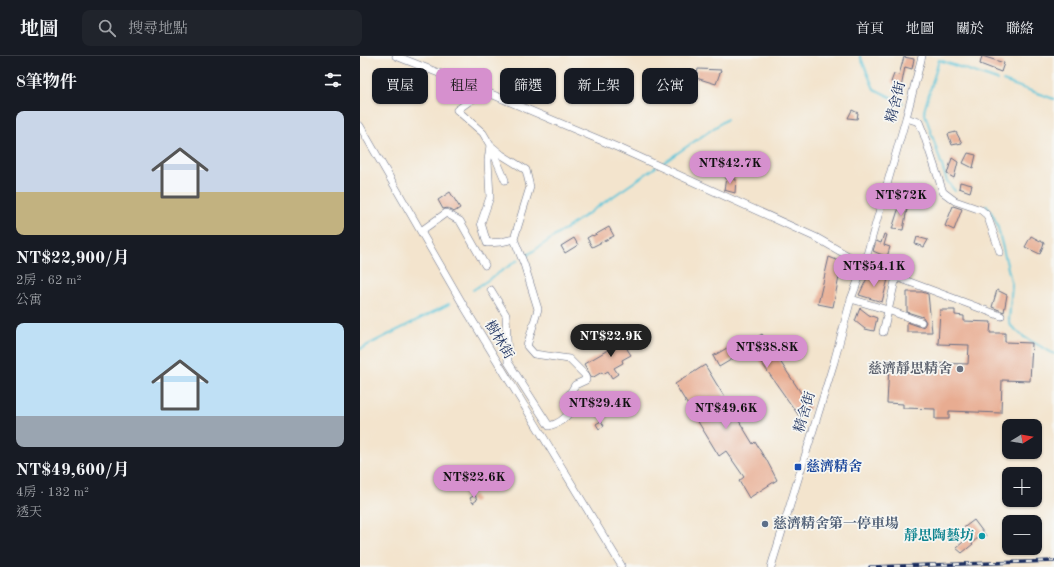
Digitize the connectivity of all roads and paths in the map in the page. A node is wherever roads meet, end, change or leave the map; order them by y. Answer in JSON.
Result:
{"nodes":[{"id":1,"x":396,"y":56,"type":"edge"},
{"id":2,"x":922,"y":56,"type":"edge"},
{"id":3,"x":436,"y":72,"type":"edge"},
{"id":4,"x":492,"y":94,"type":"edge"},
{"id":5,"x":466,"y":104,"type":"edge"},
{"id":6,"x":906,"y":118,"type":"junction"},
{"id":7,"x":360,"y":126,"type":"edge"},
{"id":8,"x":490,"y":145,"type":"junction"},
{"id":9,"x":505,"y":180,"type":"dead end"},
{"id":10,"x":421,"y":231,"type":"junction"},
{"id":11,"x":514,"y":240,"type":"junction"},
{"id":12,"x":1000,"y":252,"type":"dead end"},
{"id":13,"x":485,"y":265,"type":"dead end"},
{"id":14,"x":864,"y":265,"type":"junction"},
{"id":15,"x":896,"y":277,"type":"junction"},
{"id":16,"x":491,"y":290,"type":"dead end"},
{"id":17,"x":851,"y":299,"type":"junction"},
{"id":18,"x":888,"y":310,"type":"junction"},
{"id":19,"x":1001,"y":316,"type":"dead end"},
{"id":20,"x":921,"y":322,"type":"dead end"},
{"id":21,"x":883,"y":332,"type":"dead end"},
{"id":22,"x":621,"y":565,"type":"dead end"},
{"id":23,"x":771,"y":567,"type":"edge"}],
"edges":[{"from":1,"to":3,"type":"street"},
{"from":2,"to":6,"type":"street","name":"精舍街"},
{"from":4,"to":14,"type":"street"},
{"from":5,"to":8,"type":"street"},
{"from":6,"to":12,"type":"street"},
{"from":6,"to":14,"type":"street","name":"精舍街"},
{"from":7,"to":10,"type":"street","name":"樹林街"},
{"from":8,"to":9,"type":"street"},
{"from":8,"to":11,"type":"street"},
{"from":8,"to":11,"type":"street"},
{"from":10,"to":13,"type":"street"},
{"from":10,"to":22,"type":"street","name":"樹林街"},
{"from":11,"to":16,"type":"street"},
{"from":14,"to":15,"type":"street"},
{"from":14,"to":17,"type":"street","name":"精舍街"},
{"from":15,"to":18,"type":"street"},
{"from":15,"to":19,"type":"street"},
{"from":17,"to":18,"type":"street"},
{"from":17,"to":23,"type":"street","name":"精舍街"},
{"from":18,"to":20,"type":"street"},
{"from":18,"to":21,"type":"street"}]}
